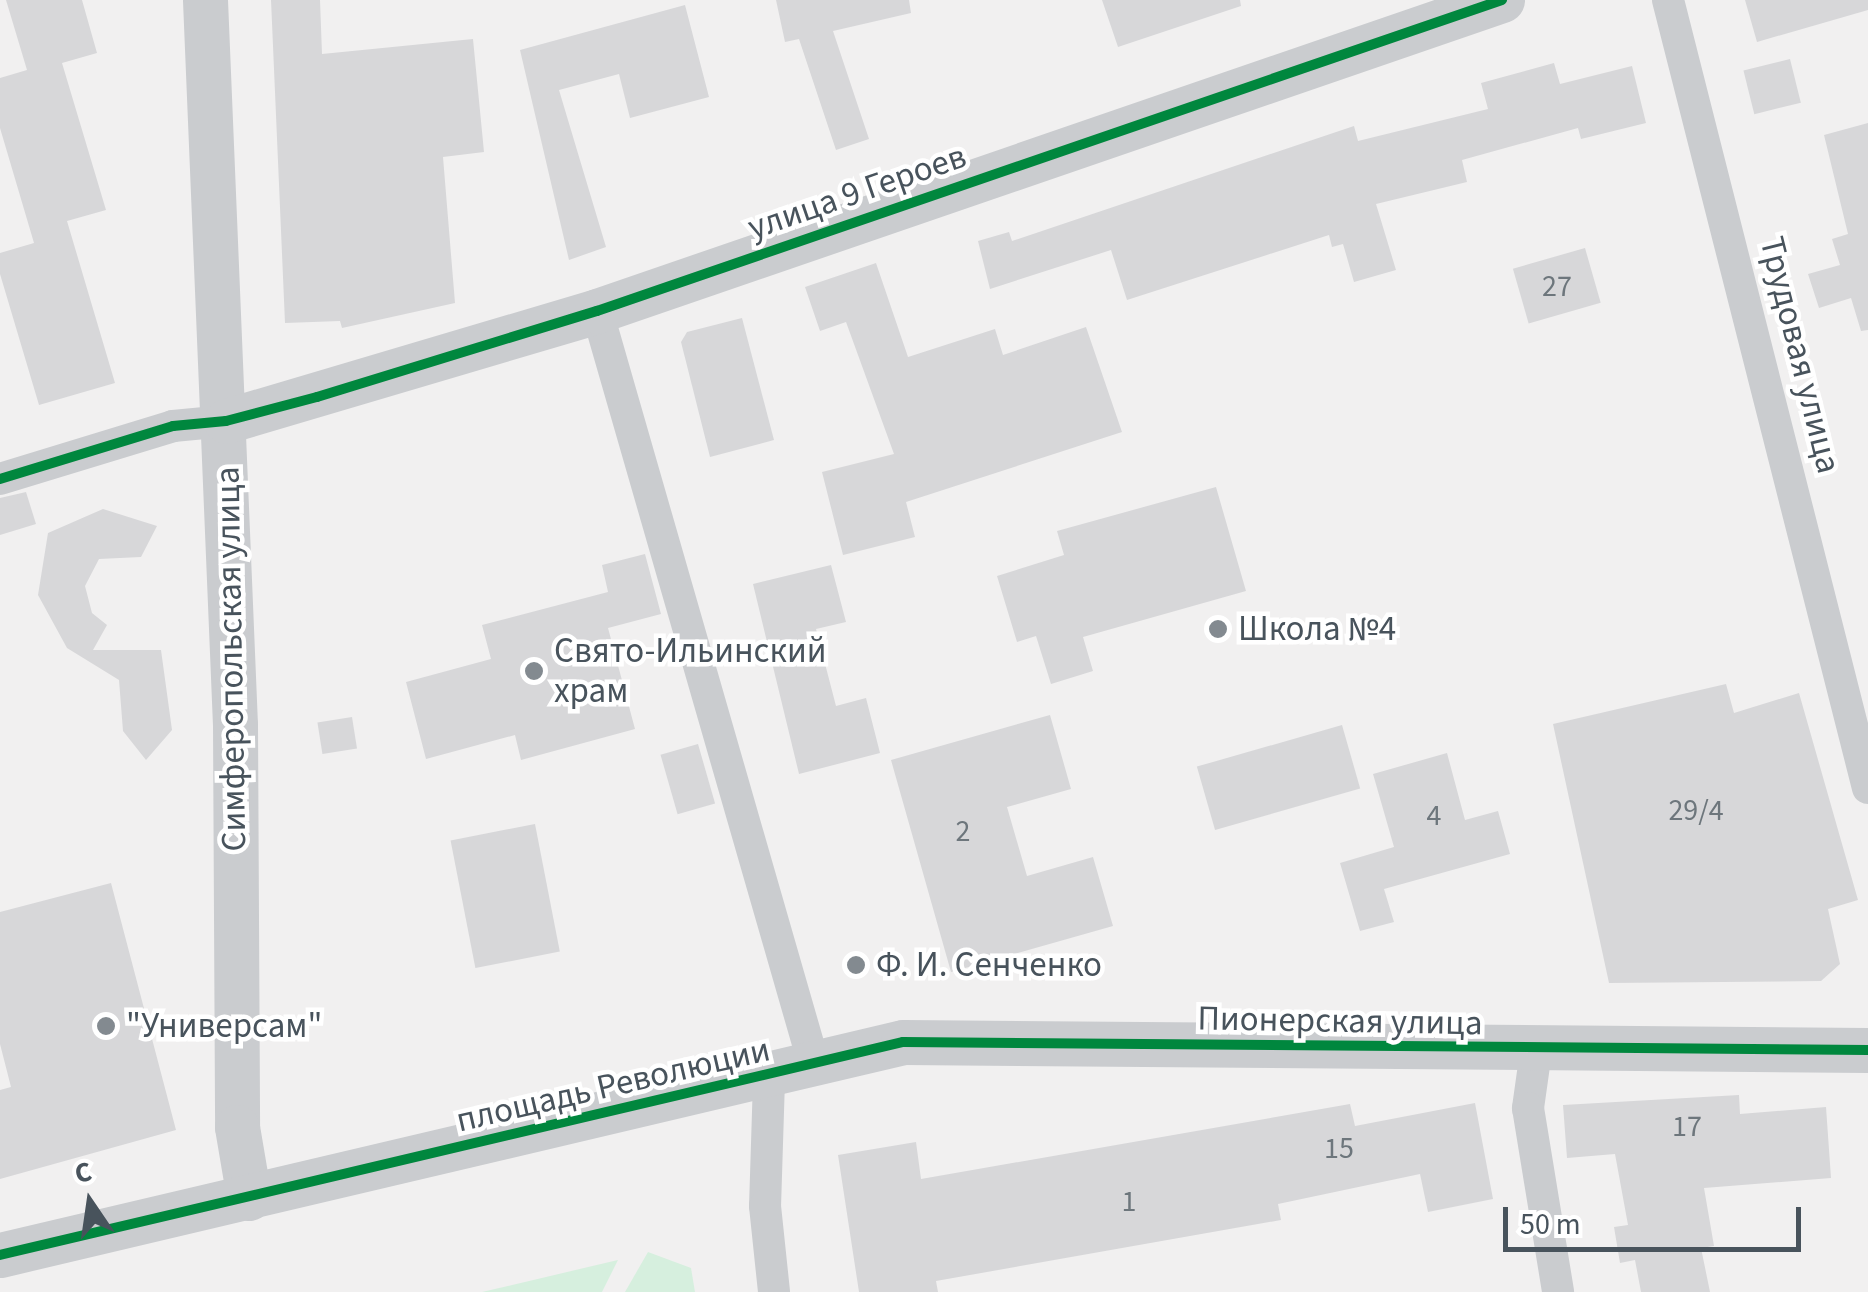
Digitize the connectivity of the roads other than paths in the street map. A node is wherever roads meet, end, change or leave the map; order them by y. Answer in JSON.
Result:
{"nodes":[{"id":1,"x":206,"y":0,"type":"edge"},
{"id":2,"x":1502,"y":0,"type":"edge"},
{"id":3,"x":1668,"y":0,"type":"edge"},
{"id":4,"x":597,"y":311,"type":"junction"},
{"id":5,"x":226,"y":421,"type":"junction"},
{"id":6,"x":0,"y":480,"type":"edge"},
{"id":7,"x":1868,"y":788,"type":"edge"},
{"id":8,"x":1868,"y":1050,"type":"edge"},
{"id":9,"x":1536,"y":1051,"type":"junction"},
{"id":10,"x":813,"y":1062,"type":"junction"},
{"id":11,"x":769,"y":1080,"type":"junction"},
{"id":12,"x":249,"y":1198,"type":"junction"},
{"id":13,"x":0,"y":1255,"type":"edge"},
{"id":14,"x":774,"y":1292,"type":"edge"},
{"id":15,"x":1558,"y":1292,"type":"edge"}],
"edges":[{"from":1,"to":5,"type":"street","name":"Симферопольская улица"},
{"from":2,"to":4,"type":"street","name":"улица 9 Героев"},
{"from":3,"to":7,"type":"street","name":"Трудовая улица"},
{"from":4,"to":5,"type":"street","name":"улица 9 Героев"},
{"from":4,"to":10,"type":"street"},
{"from":5,"to":6,"type":"street"},
{"from":5,"to":12,"type":"street","name":"Симферопольская улица"},
{"from":8,"to":9,"type":"street","name":"Пионерская улица"},
{"from":9,"to":10,"type":"street","name":"Пионерская улица"},
{"from":9,"to":15,"type":"street"},
{"from":10,"to":11,"type":"street","name":"площадь Революции"},
{"from":11,"to":12,"type":"street","name":"площадь Революции"},
{"from":11,"to":14,"type":"street"},
{"from":12,"to":13,"type":"street","name":"площадь Революции"}]}
